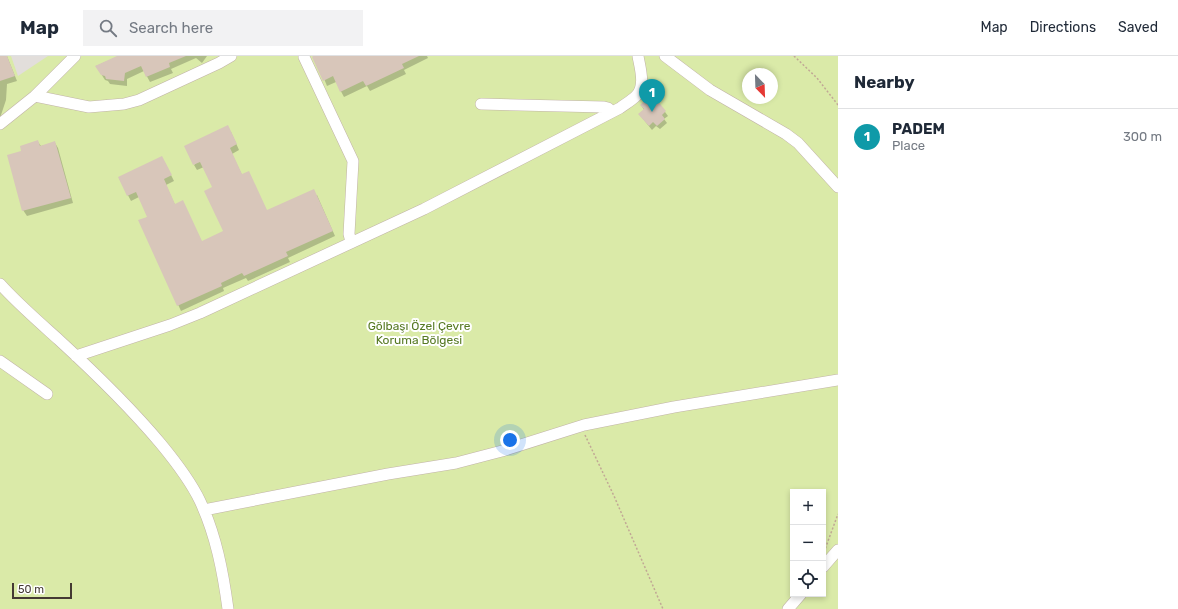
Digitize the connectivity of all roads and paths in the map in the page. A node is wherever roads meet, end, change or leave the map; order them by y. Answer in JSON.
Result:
{"nodes":[{"id":1,"x":75,"y":56,"type":"edge"},
{"id":2,"x":638,"y":56,"type":"edge"},
{"id":3,"x":665,"y":56,"type":"edge"},
{"id":4,"x":796,"y":56,"type":"edge"},
{"id":5,"x":229,"y":57,"type":"edge"},
{"id":6,"x":304,"y":57,"type":"edge"},
{"id":7,"x":35,"y":96,"type":"junction"},
{"id":8,"x":481,"y":104,"type":"dead end"},
{"id":9,"x":838,"y":106,"type":"edge"},
{"id":10,"x":612,"y":112,"type":"junction"},
{"id":11,"x":0,"y":124,"type":"edge"},
{"id":12,"x":838,"y":187,"type":"edge"},
{"id":13,"x":351,"y":242,"type":"junction"},
{"id":14,"x":0,"y":284,"type":"edge"},
{"id":15,"x":76,"y":356,"type":"junction"},
{"id":16,"x":0,"y":361,"type":"edge"},
{"id":17,"x":838,"y":380,"type":"edge"},
{"id":18,"x":47,"y":394,"type":"dead end"},
{"id":19,"x":580,"y":426,"type":"junction"},
{"id":20,"x":204,"y":510,"type":"junction"},
{"id":21,"x":838,"y":514,"type":"edge"},
{"id":22,"x":826,"y":545,"type":"edge"},
{"id":23,"x":838,"y":550,"type":"edge"},
{"id":24,"x":826,"y":564,"type":"edge"},
{"id":25,"x":799,"y":597,"type":"edge"},
{"id":26,"x":228,"y":609,"type":"edge"},
{"id":27,"x":663,"y":609,"type":"edge"},
{"id":28,"x":788,"y":609,"type":"edge"}],
"edges":[{"from":1,"to":7,"type":"street"},
{"from":2,"to":10,"type":"street"},
{"from":3,"to":12,"type":"street"},
{"from":4,"to":9,"type":"path"},
{"from":5,"to":7,"type":"street"},
{"from":6,"to":13,"type":"street"},
{"from":7,"to":11,"type":"street"},
{"from":8,"to":10,"type":"street"},
{"from":10,"to":13,"type":"street"},
{"from":13,"to":15,"type":"street"},
{"from":14,"to":15,"type":"street"},
{"from":15,"to":20,"type":"street"},
{"from":16,"to":18,"type":"street"},
{"from":17,"to":19,"type":"street"},
{"from":19,"to":20,"type":"street"},
{"from":19,"to":27,"type":"path"},
{"from":20,"to":26,"type":"street"},
{"from":21,"to":22,"type":"path"},
{"from":23,"to":24,"type":"street"},
{"from":25,"to":28,"type":"street"}]}
